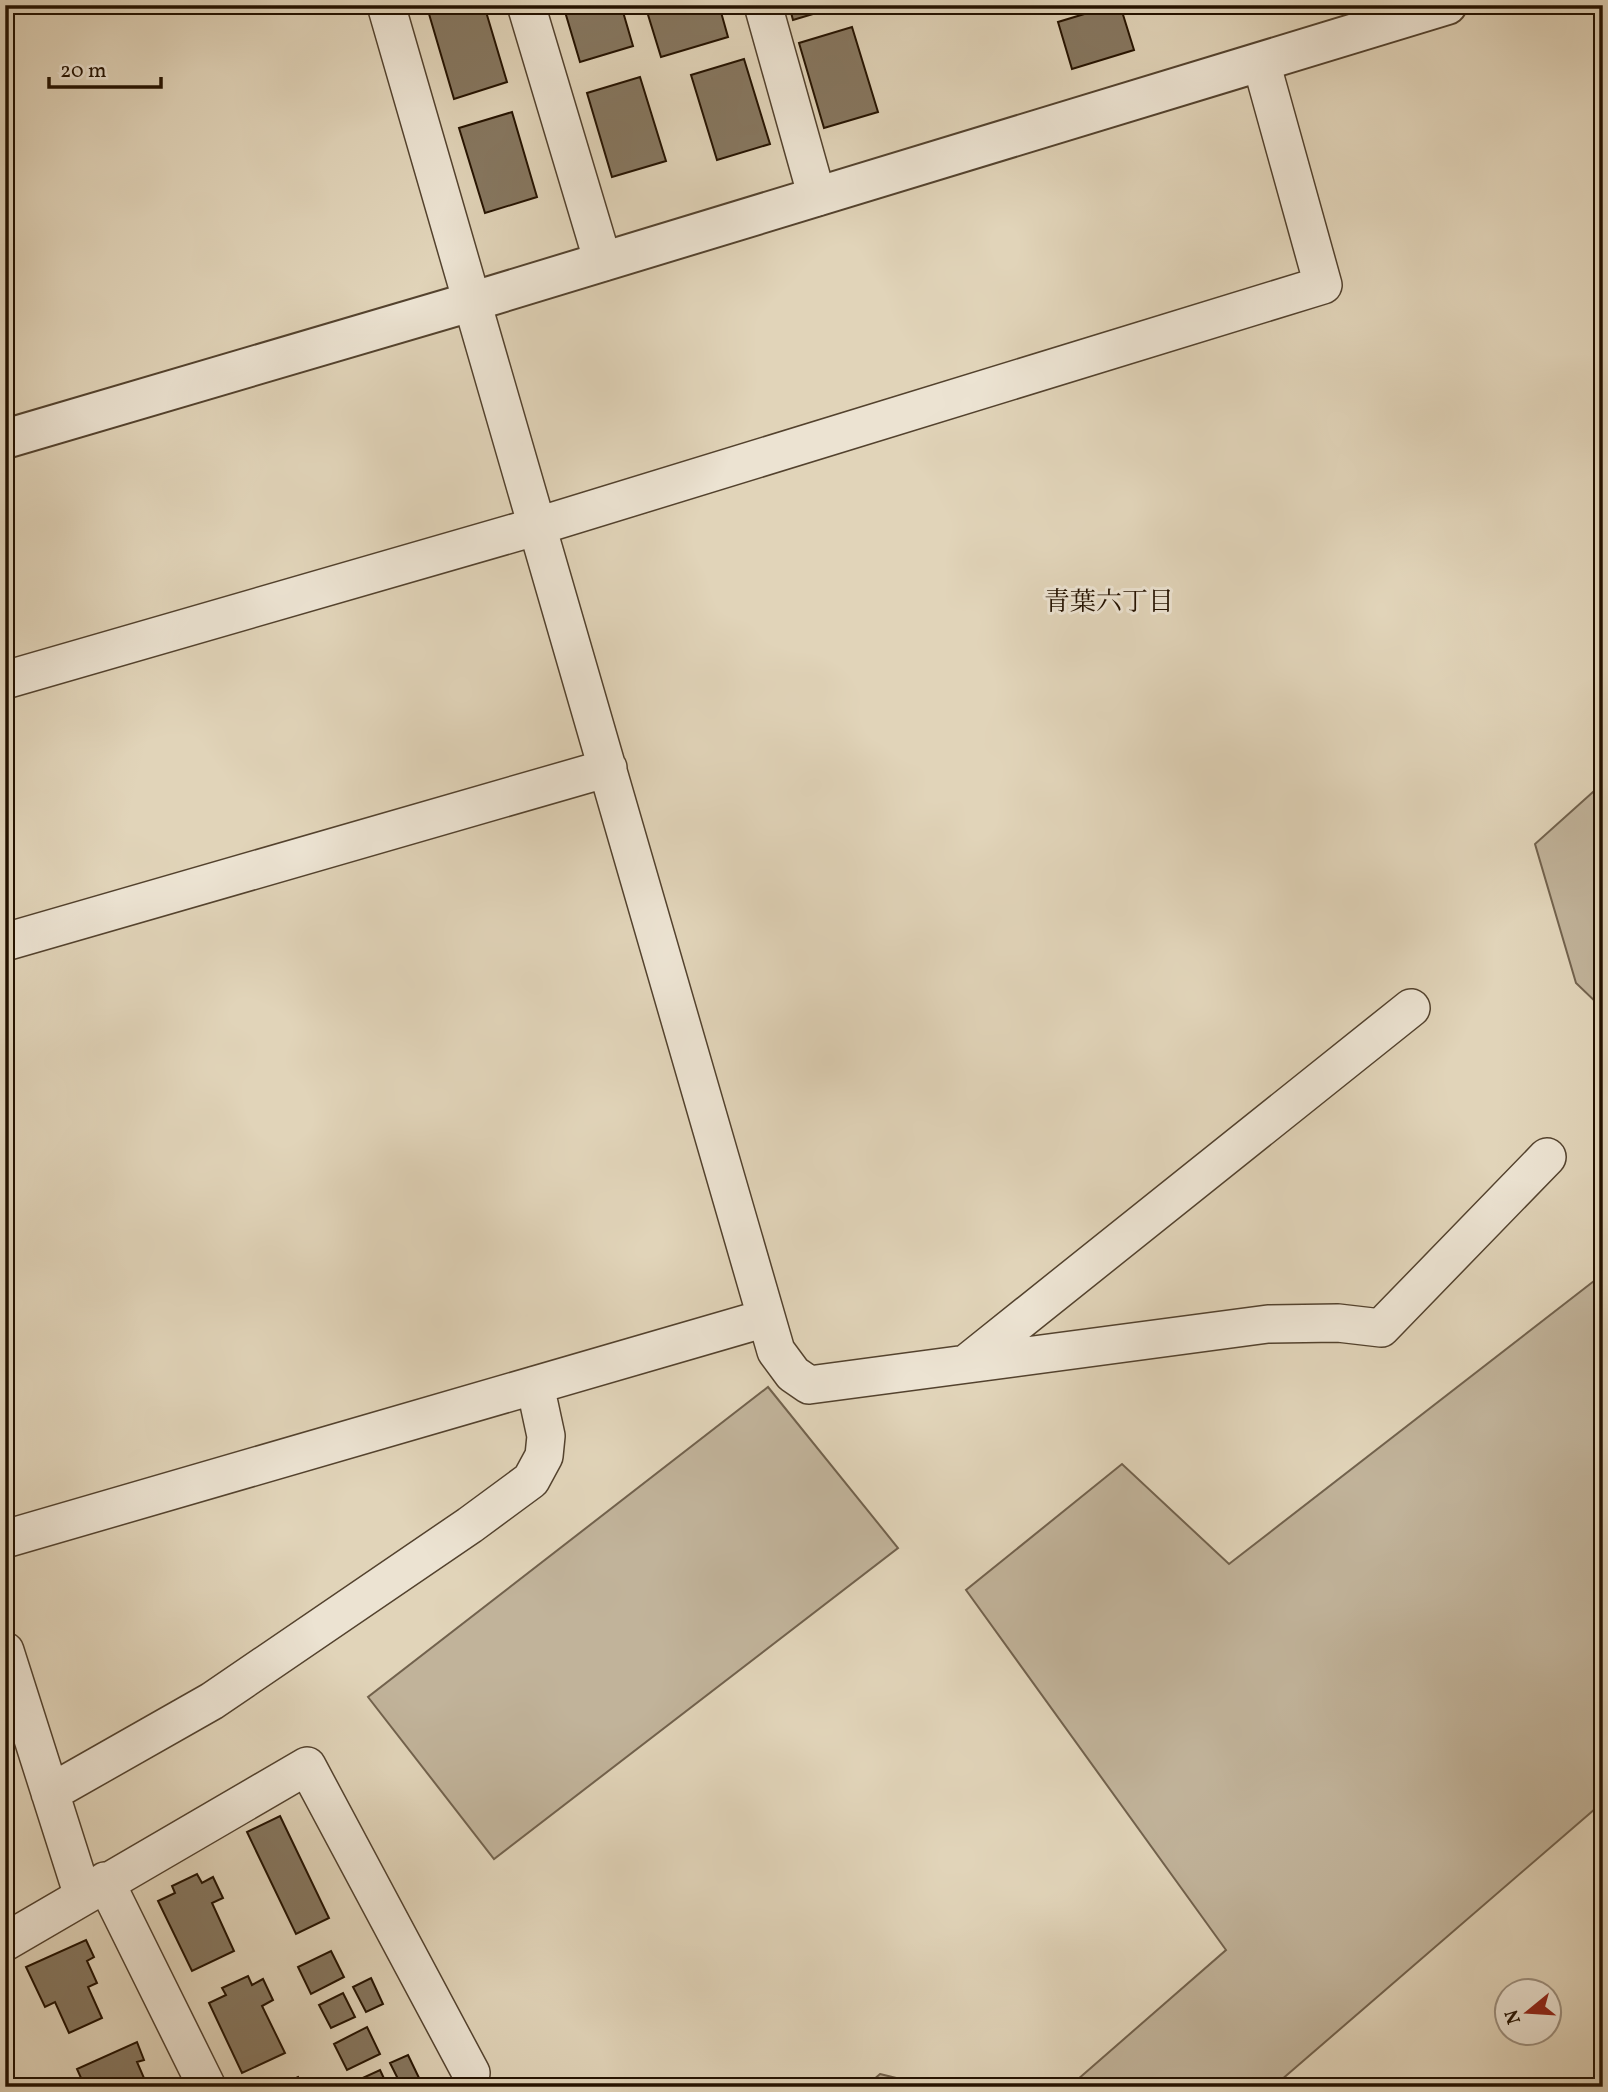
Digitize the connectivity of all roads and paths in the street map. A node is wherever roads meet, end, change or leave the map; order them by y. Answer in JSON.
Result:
{"nodes":[{"id":1,"x":386,"y":5,"type":"edge"},
{"id":2,"x":527,"y":5,"type":"edge"},
{"id":3,"x":763,"y":5,"type":"edge"},
{"id":4,"x":1447,"y":5,"type":"edge"},
{"id":5,"x":1261,"y":62,"type":"junction"},
{"id":6,"x":817,"y":197,"type":"junction"},
{"id":7,"x":603,"y":262,"type":"junction"},
{"id":8,"x":474,"y":301,"type":"junction"},
{"id":9,"x":5,"y":439,"type":"edge"},
{"id":10,"x":538,"y":526,"type":"junction"},
{"id":11,"x":5,"y":680,"type":"edge"},
{"id":12,"x":608,"y":768,"type":"junction"},
{"id":13,"x":5,"y":942,"type":"edge"},
{"id":14,"x":1412,"y":1008,"type":"dead end"},
{"id":15,"x":1547,"y":1157,"type":"dead end"},
{"id":16,"x":766,"y":1318,"type":"junction"},
{"id":17,"x":966,"y":1364,"type":"junction"},
{"id":18,"x":535,"y":1385,"type":"junction"},
{"id":19,"x":5,"y":1539,"type":"edge"},
{"id":20,"x":5,"y":1651,"type":"edge"},
{"id":21,"x":51,"y":1793,"type":"junction"},
{"id":22,"x":94,"y":1888,"type":"junction"},
{"id":23,"x":5,"y":1942,"type":"edge"},
{"id":24,"x":471,"y":2073,"type":"dead end"},
{"id":25,"x":207,"y":2087,"type":"edge"}],
"edges":[{"from":1,"to":8,"type":"street"},
{"from":2,"to":7,"type":"street"},
{"from":3,"to":6,"type":"street"},
{"from":4,"to":5,"type":"street"},
{"from":5,"to":6,"type":"street"},
{"from":5,"to":10,"type":"street"},
{"from":6,"to":7,"type":"street"},
{"from":7,"to":8,"type":"street"},
{"from":8,"to":9,"type":"street"},
{"from":8,"to":10,"type":"street"},
{"from":10,"to":11,"type":"street"},
{"from":10,"to":12,"type":"street"},
{"from":12,"to":13,"type":"street"},
{"from":12,"to":16,"type":"street"},
{"from":14,"to":17,"type":"street"},
{"from":15,"to":17,"type":"street"},
{"from":16,"to":17,"type":"street"},
{"from":16,"to":18,"type":"street"},
{"from":18,"to":19,"type":"street"},
{"from":18,"to":21,"type":"street"},
{"from":20,"to":21,"type":"street"},
{"from":21,"to":22,"type":"street"},
{"from":22,"to":23,"type":"street"},
{"from":22,"to":24,"type":"street"},
{"from":22,"to":25,"type":"street"}]}
